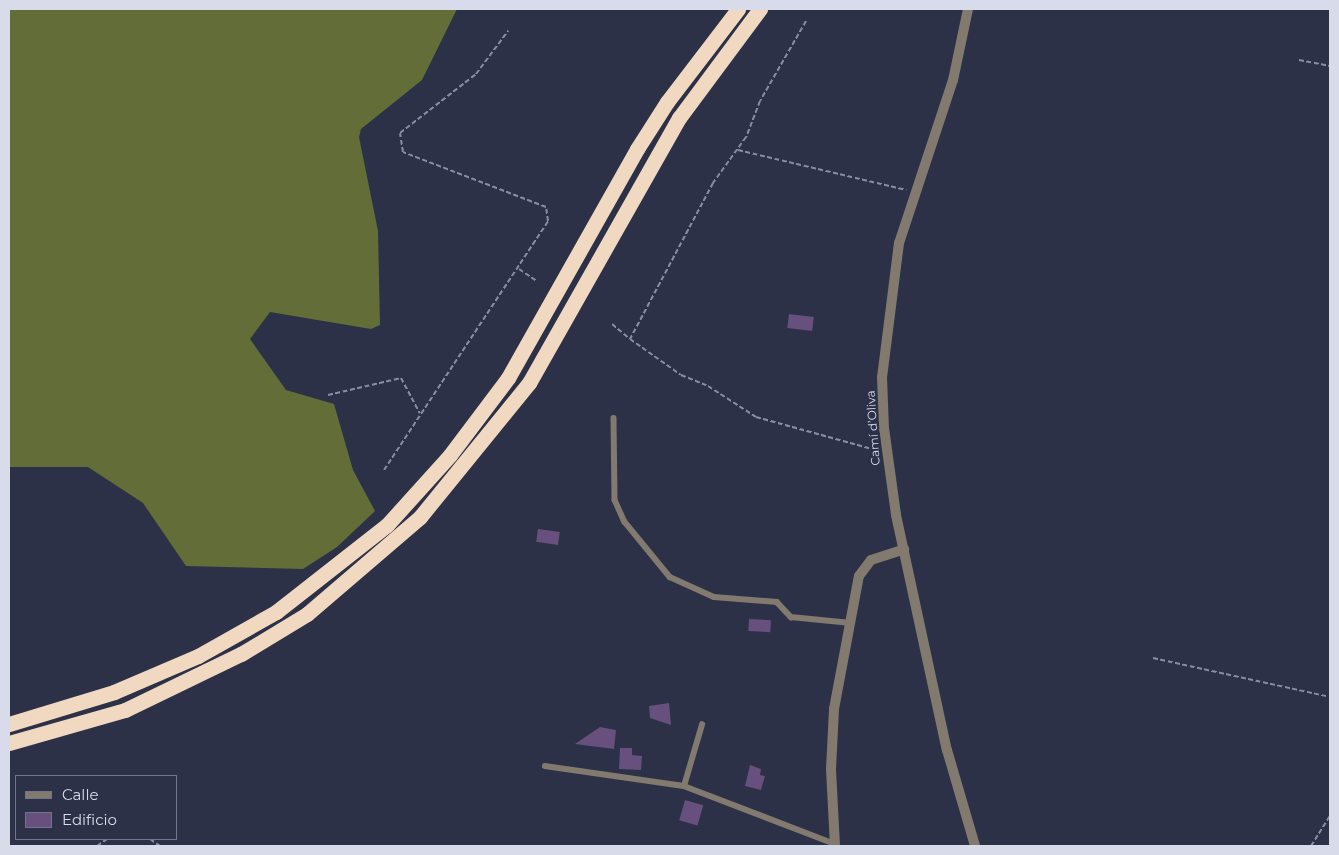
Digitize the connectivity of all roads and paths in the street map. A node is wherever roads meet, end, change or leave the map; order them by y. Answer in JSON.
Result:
{"nodes":[{"id":1,"x":738,"y":9,"type":"edge"},
{"id":2,"x":760,"y":9,"type":"edge"},
{"id":3,"x":968,"y":9,"type":"edge"},
{"id":4,"x":806,"y":21,"type":"dead end"},
{"id":5,"x":508,"y":31,"type":"dead end"},
{"id":6,"x":1299,"y":60,"type":"dead end"},
{"id":7,"x":1330,"y":66,"type":"edge"},
{"id":8,"x":738,"y":150,"type":"junction"},
{"id":9,"x":915,"y":192,"type":"junction"},
{"id":10,"x":519,"y":269,"type":"junction"},
{"id":11,"x":537,"y":281,"type":"dead end"},
{"id":12,"x":612,"y":324,"type":"dead end"},
{"id":13,"x":630,"y":339,"type":"junction"},
{"id":14,"x":328,"y":395,"type":"dead end"},
{"id":15,"x":420,"y":415,"type":"junction"},
{"id":16,"x":614,"y":418,"type":"dead end"},
{"id":17,"x":886,"y":452,"type":"junction"},
{"id":18,"x":384,"y":470,"type":"dead end"},
{"id":19,"x":904,"y":549,"type":"junction"},
{"id":20,"x":852,"y":623,"type":"junction"},
{"id":21,"x":1153,"y":658,"type":"dead end"},
{"id":22,"x":1330,"y":697,"type":"edge"},
{"id":23,"x":9,"y":724,"type":"edge"},
{"id":24,"x":702,"y":726,"type":"dead end"},
{"id":25,"x":9,"y":743,"type":"edge"},
{"id":26,"x":545,"y":766,"type":"dead end"},
{"id":27,"x":684,"y":786,"type":"junction"},
{"id":28,"x":1330,"y":816,"type":"edge"},
{"id":29,"x":835,"y":845,"type":"edge"},
{"id":30,"x":975,"y":846,"type":"edge"},
{"id":31,"x":1311,"y":846,"type":"edge"}],
"edges":[{"from":1,"to":23,"type":"highway"},
{"from":2,"to":25,"type":"highway"},
{"from":3,"to":9,"type":"street","name":"Camí d’Oliva"},
{"from":4,"to":8,"type":"path"},
{"from":5,"to":10,"type":"path"},
{"from":6,"to":7,"type":"path"},
{"from":8,"to":9,"type":"path"},
{"from":8,"to":13,"type":"path"},
{"from":9,"to":17,"type":"street","name":"Camí d’Oliva"},
{"from":10,"to":11,"type":"path"},
{"from":10,"to":15,"type":"path"},
{"from":12,"to":13,"type":"path"},
{"from":13,"to":17,"type":"path"},
{"from":14,"to":15,"type":"path"},
{"from":15,"to":18,"type":"path"},
{"from":16,"to":20,"type":"lane"},
{"from":17,"to":19,"type":"street","name":"Camí d’Oliva"},
{"from":19,"to":20,"type":"street"},
{"from":19,"to":30,"type":"street","name":"Camí d’Oliva"},
{"from":20,"to":29,"type":"street"},
{"from":21,"to":22,"type":"path"},
{"from":24,"to":27,"type":"lane"},
{"from":26,"to":27,"type":"lane"},
{"from":27,"to":29,"type":"lane"},
{"from":28,"to":31,"type":"path"}]}
